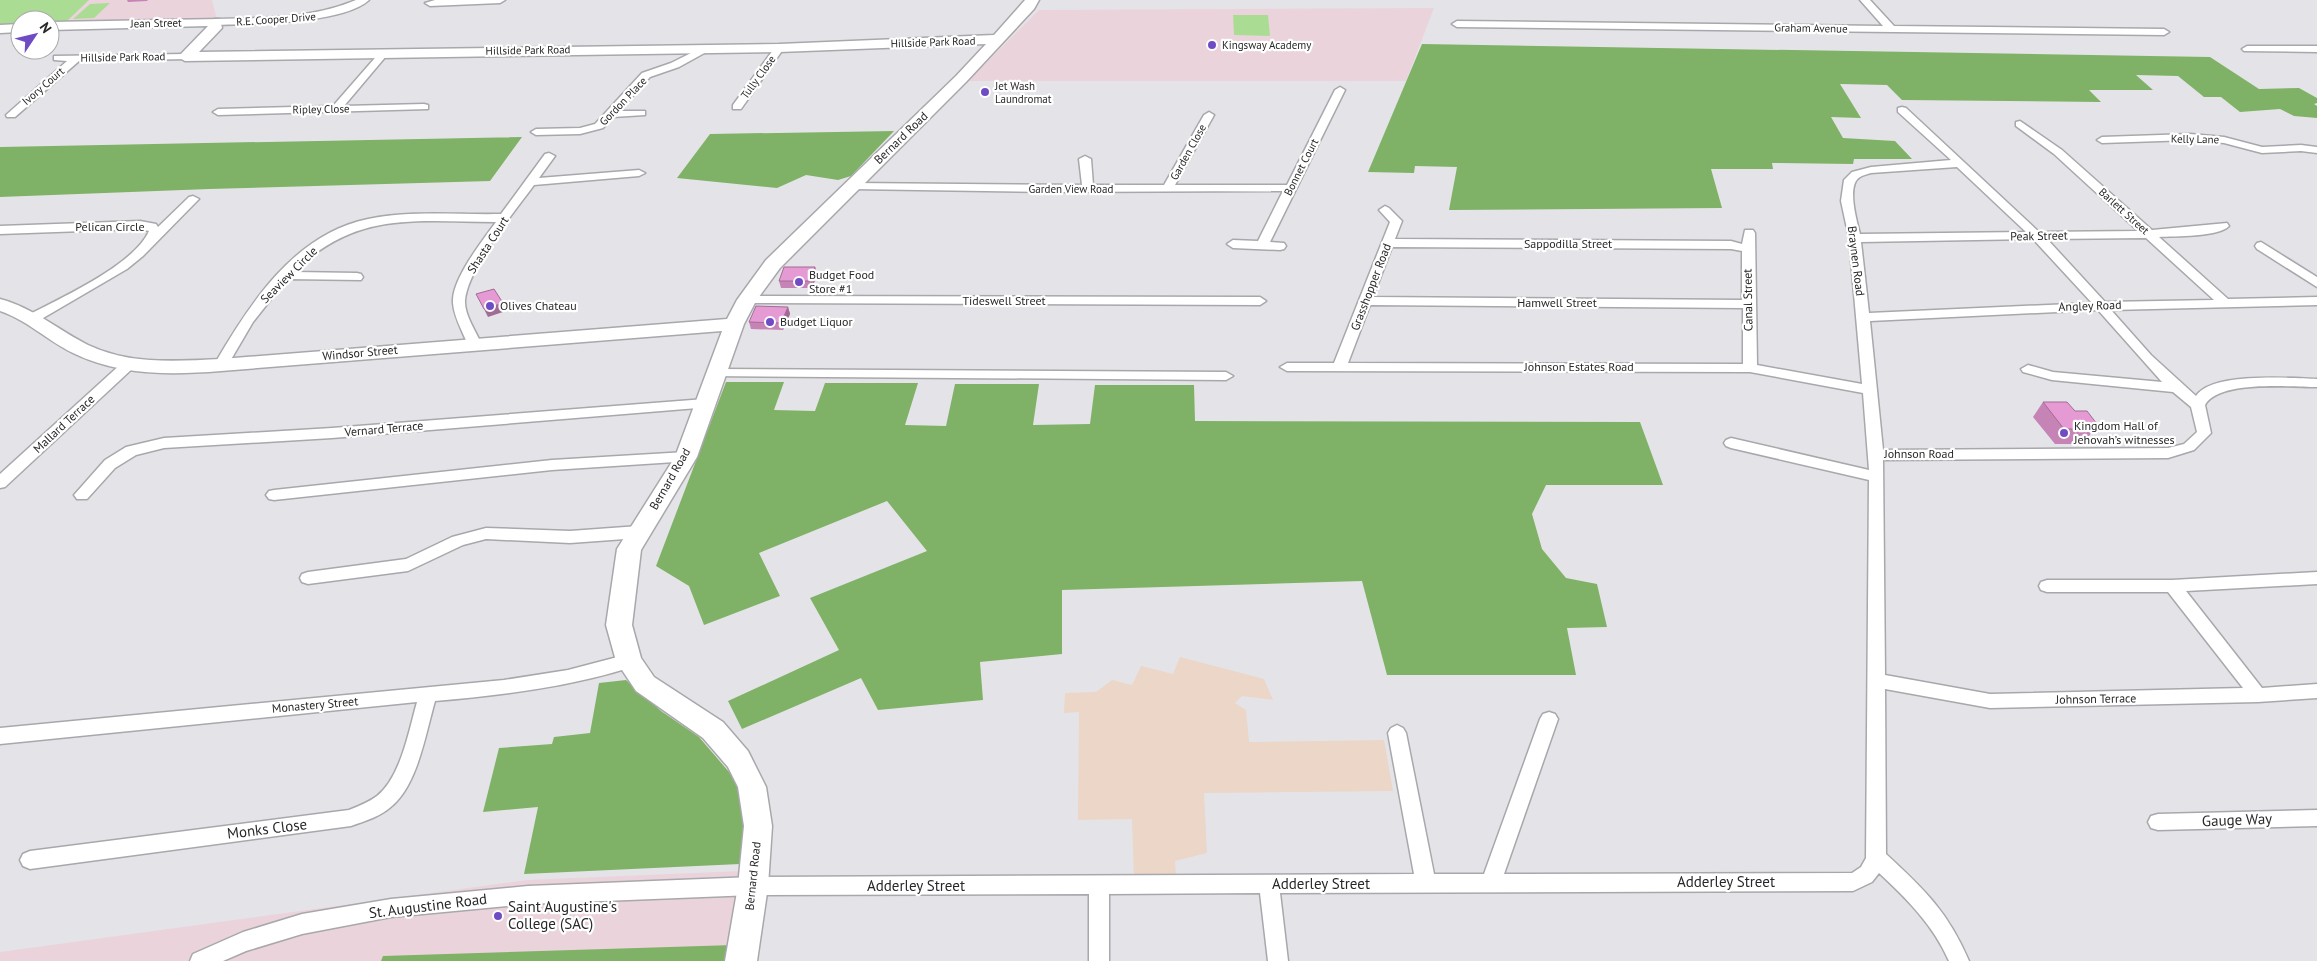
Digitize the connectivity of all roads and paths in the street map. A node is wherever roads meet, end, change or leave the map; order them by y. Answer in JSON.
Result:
{"nodes":[{"id":1,"x":364,"y":0,"type":"edge"},
{"id":2,"x":500,"y":0,"type":"edge"},
{"id":3,"x":1032,"y":0,"type":"edge"},
{"id":4,"x":1864,"y":0,"type":"edge"},
{"id":5,"x":430,"y":3,"type":"dead end"},
{"id":6,"x":215,"y":22,"type":"junction"},
{"id":7,"x":1457,"y":24,"type":"dead end"},
{"id":8,"x":60,"y":26,"type":"edge"},
{"id":9,"x":1891,"y":29,"type":"junction"},
{"id":10,"x":2164,"y":32,"type":"dead end"},
{"id":11,"x":998,"y":39,"type":"junction"},
{"id":12,"x":780,"y":48,"type":"junction"},
{"id":13,"x":705,"y":49,"type":"junction"},
{"id":14,"x":2247,"y":49,"type":"dead end"},
{"id":15,"x":2317,"y":49,"type":"edge"},
{"id":16,"x":384,"y":53,"type":"junction"},
{"id":17,"x":184,"y":57,"type":"junction"},
{"id":18,"x":60,"y":58,"type":"edge"},
{"id":19,"x":76,"y":58,"type":"junction"},
{"id":20,"x":1340,"y":90,"type":"dead end"},
{"id":21,"x":424,"y":107,"type":"dead end"},
{"id":22,"x":737,"y":107,"type":"dead end"},
{"id":23,"x":336,"y":109,"type":"junction"},
{"id":24,"x":1902,"y":110,"type":"dead end"},
{"id":25,"x":218,"y":112,"type":"dead end"},
{"id":26,"x":641,"y":113,"type":"dead end"},
{"id":27,"x":10,"y":114,"type":"dead end"},
{"id":28,"x":611,"y":114,"type":"junction"},
{"id":29,"x":1209,"y":115,"type":"dead end"},
{"id":30,"x":2020,"y":124,"type":"dead end"},
{"id":31,"x":536,"y":132,"type":"dead end"},
{"id":32,"x":2102,"y":140,"type":"dead end"},
{"id":33,"x":2317,"y":150,"type":"edge"},
{"id":34,"x":549,"y":156,"type":"dead end"},
{"id":35,"x":1085,"y":159,"type":"dead end"},
{"id":36,"x":1960,"y":163,"type":"junction"},
{"id":37,"x":640,"y":173,"type":"dead end"},
{"id":38,"x":532,"y":182,"type":"junction"},
{"id":39,"x":852,"y":186,"type":"junction"},
{"id":40,"x":1168,"y":188,"type":"junction"},
{"id":41,"x":1291,"y":188,"type":"junction"},
{"id":42,"x":1088,"y":189,"type":"junction"},
{"id":43,"x":193,"y":199,"type":"dead end"},
{"id":44,"x":1385,"y":210,"type":"dead end"},
{"id":45,"x":505,"y":218,"type":"junction"},
{"id":46,"x":2223,"y":226,"type":"dead end"},
{"id":47,"x":0,"y":230,"type":"edge"},
{"id":48,"x":1750,"y":233,"type":"dead end"},
{"id":49,"x":2149,"y":234,"type":"junction"},
{"id":50,"x":2036,"y":236,"type":"junction"},
{"id":51,"x":154,"y":238,"type":"junction"},
{"id":52,"x":1855,"y":238,"type":"junction"},
{"id":53,"x":1388,"y":243,"type":"junction"},
{"id":54,"x":1233,"y":244,"type":"dead end"},
{"id":55,"x":1262,"y":245,"type":"junction"},
{"id":56,"x":1280,"y":246,"type":"dead end"},
{"id":57,"x":2261,"y":246,"type":"dead end"},
{"id":58,"x":1748,"y":248,"type":"junction"},
{"id":59,"x":285,"y":275,"type":"junction"},
{"id":60,"x":357,"y":277,"type":"dead end"},
{"id":61,"x":2317,"y":283,"type":"edge"},
{"id":62,"x":747,"y":300,"type":"junction"},
{"id":63,"x":1260,"y":301,"type":"dead end"},
{"id":64,"x":1366,"y":301,"type":"junction"},
{"id":65,"x":2317,"y":301,"type":"edge"},
{"id":66,"x":2225,"y":303,"type":"junction"},
{"id":67,"x":1748,"y":304,"type":"junction"},
{"id":68,"x":0,"y":305,"type":"edge"},
{"id":69,"x":2102,"y":306,"type":"junction"},
{"id":70,"x":1863,"y":316,"type":"junction"},
{"id":71,"x":33,"y":318,"type":"junction"},
{"id":72,"x":734,"y":324,"type":"junction"},
{"id":73,"x":474,"y":343,"type":"junction"},
{"id":74,"x":221,"y":365,"type":"junction"},
{"id":75,"x":127,"y":366,"type":"junction"},
{"id":76,"x":1288,"y":366,"type":"dead end"},
{"id":77,"x":1340,"y":366,"type":"junction"},
{"id":78,"x":1750,"y":368,"type":"junction"},
{"id":79,"x":2028,"y":369,"type":"dead end"},
{"id":80,"x":716,"y":373,"type":"junction"},
{"id":81,"x":1226,"y":376,"type":"dead end"},
{"id":82,"x":2317,"y":383,"type":"edge"},
{"id":83,"x":2175,"y":388,"type":"junction"},
{"id":84,"x":1869,"y":390,"type":"junction"},
{"id":85,"x":705,"y":404,"type":"junction"},
{"id":86,"x":2198,"y":405,"type":"junction"},
{"id":87,"x":1731,"y":443,"type":"dead end"},
{"id":88,"x":1876,"y":455,"type":"junction"},
{"id":89,"x":686,"y":457,"type":"junction"},
{"id":90,"x":1877,"y":477,"type":"junction"},
{"id":91,"x":0,"y":483,"type":"edge"},
{"id":92,"x":82,"y":495,"type":"dead end"},
{"id":93,"x":274,"y":495,"type":"dead end"},
{"id":94,"x":639,"y":532,"type":"junction"},
{"id":95,"x":308,"y":578,"type":"dead end"},
{"id":96,"x":2317,"y":578,"type":"edge"},
{"id":97,"x":2047,"y":586,"type":"dead end"},
{"id":98,"x":2172,"y":586,"type":"junction"},
{"id":99,"x":629,"y":661,"type":"junction"},
{"id":100,"x":1877,"y":681,"type":"junction"},
{"id":101,"x":2317,"y":690,"type":"edge"},
{"id":102,"x":428,"y":694,"type":"junction"},
{"id":103,"x":2258,"y":695,"type":"junction"},
{"id":104,"x":1549,"y":719,"type":"dead end"},
{"id":105,"x":1397,"y":733,"type":"dead end"},
{"id":106,"x":0,"y":736,"type":"edge"},
{"id":107,"x":2317,"y":818,"type":"edge"},
{"id":108,"x":2158,"y":822,"type":"dead end"},
{"id":109,"x":1876,"y":858,"type":"junction"},
{"id":110,"x":30,"y":860,"type":"dead end"},
{"id":111,"x":1426,"y":883,"type":"junction"},
{"id":112,"x":1491,"y":883,"type":"junction"},
{"id":113,"x":1269,"y":884,"type":"junction"},
{"id":114,"x":1099,"y":885,"type":"junction"},
{"id":115,"x":753,"y":886,"type":"junction"},
{"id":116,"x":200,"y":961,"type":"edge"},
{"id":117,"x":741,"y":961,"type":"edge"},
{"id":118,"x":1099,"y":961,"type":"edge"},
{"id":119,"x":1278,"y":961,"type":"edge"},
{"id":120,"x":1960,"y":961,"type":"edge"}],
"edges":[{"from":1,"to":6,"type":"street","name":"R.E. Cooper Drive"},
{"from":2,"to":5,"type":"street"},
{"from":3,"to":11,"type":"street","name":"Bernard Road"},
{"from":4,"to":9,"type":"street"},
{"from":6,"to":8,"type":"street","name":"Jean Street"},
{"from":6,"to":17,"type":"street"},
{"from":7,"to":9,"type":"street","name":"Graham Avenue"},
{"from":9,"to":10,"type":"street","name":"Graham Avenue"},
{"from":11,"to":12,"type":"street","name":"Hillside Park Road"},
{"from":11,"to":39,"type":"street","name":"Bernard Road"},
{"from":12,"to":13,"type":"street","name":"Hillside Park Road"},
{"from":12,"to":22,"type":"street","name":"Tully Close"},
{"from":13,"to":16,"type":"street","name":"Hillside Park Road"},
{"from":13,"to":28,"type":"street","name":"Gordon Place"},
{"from":14,"to":15,"type":"street"},
{"from":16,"to":17,"type":"street","name":"Hillside Park Road"},
{"from":16,"to":23,"type":"street"},
{"from":17,"to":19,"type":"street","name":"Hillside Park Road"},
{"from":18,"to":19,"type":"street","name":"Hillside Park Road"},
{"from":19,"to":27,"type":"street","name":"Ivory Court"},
{"from":20,"to":41,"type":"street","name":"Bonnet Court"},
{"from":21,"to":23,"type":"street","name":"Ripley Close"},
{"from":23,"to":25,"type":"street","name":"Ripley Close"},
{"from":24,"to":36,"type":"street"},
{"from":26,"to":28,"type":"street"},
{"from":28,"to":31,"type":"street","name":"Gordon Place"},
{"from":29,"to":40,"type":"street","name":"Garden Close"},
{"from":30,"to":49,"type":"street","name":"Barlett Street"},
{"from":32,"to":33,"type":"street","name":"Kelly Lane"},
{"from":34,"to":38,"type":"street","name":"Shasta Court"},
{"from":35,"to":42,"type":"street"},
{"from":36,"to":50,"type":"street"},
{"from":36,"to":52,"type":"street","name":"Braynen Road"},
{"from":37,"to":38,"type":"street"},
{"from":38,"to":45,"type":"street","name":"Shasta Court"},
{"from":39,"to":42,"type":"street","name":"Garden View Road"},
{"from":39,"to":62,"type":"street","name":"Bernard Road"},
{"from":40,"to":41,"type":"street","name":"Garden View Road"},
{"from":40,"to":42,"type":"street","name":"Garden View Road"},
{"from":41,"to":55,"type":"street","name":"Bonnet Court"},
{"from":43,"to":51,"type":"street"},
{"from":44,"to":53,"type":"street","name":"Grasshopper Road"},
{"from":45,"to":59,"type":"street","name":"Seaview Circle"},
{"from":45,"to":73,"type":"street","name":"Shasta Court"},
{"from":46,"to":49,"type":"street","name":"Peak Street"},
{"from":47,"to":51,"type":"street","name":"Pelican Circle"},
{"from":48,"to":58,"type":"street","name":"Canal Street"},
{"from":49,"to":50,"type":"street","name":"Peak Street"},
{"from":49,"to":66,"type":"street","name":"Barlett Street"},
{"from":50,"to":52,"type":"street","name":"Peak Street"},
{"from":50,"to":69,"type":"street"},
{"from":51,"to":71,"type":"street","name":"Pelican Circle"},
{"from":52,"to":70,"type":"street","name":"Braynen Road"},
{"from":53,"to":58,"type":"street","name":"Sappodilla Street"},
{"from":53,"to":64,"type":"street","name":"Grasshopper Road"},
{"from":54,"to":55,"type":"street"},
{"from":55,"to":56,"type":"street"},
{"from":57,"to":61,"type":"street"},
{"from":58,"to":67,"type":"street","name":"Canal Street"},
{"from":59,"to":60,"type":"street"},
{"from":59,"to":74,"type":"street","name":"Seaview Circle"},
{"from":62,"to":63,"type":"street","name":"Tideswell Street"},
{"from":62,"to":72,"type":"street","name":"Bernard Road"},
{"from":64,"to":67,"type":"street","name":"Hamwell Street"},
{"from":64,"to":77,"type":"street","name":"Grasshopper Road"},
{"from":65,"to":66,"type":"street","name":"Angley Road"},
{"from":66,"to":69,"type":"street","name":"Angley Road"},
{"from":67,"to":78,"type":"street","name":"Canal Street"},
{"from":68,"to":71,"type":"street","name":"Windsor Street"},
{"from":69,"to":70,"type":"street","name":"Angley Road"},
{"from":69,"to":83,"type":"street"},
{"from":70,"to":84,"type":"street","name":"Braynen Road"},
{"from":71,"to":75,"type":"street","name":"Windsor Street"},
{"from":72,"to":73,"type":"street","name":"Windsor Street"},
{"from":72,"to":80,"type":"street","name":"Bernard Road"},
{"from":73,"to":74,"type":"street","name":"Windsor Street"},
{"from":74,"to":75,"type":"street","name":"Windsor Street"},
{"from":75,"to":91,"type":"street","name":"Mallard Terrace"},
{"from":76,"to":77,"type":"street","name":"Johnson Estates Road"},
{"from":77,"to":78,"type":"street","name":"Johnson Estates Road"},
{"from":78,"to":84,"type":"street","name":"Johnson Estates Road"},
{"from":79,"to":83,"type":"street"},
{"from":80,"to":81,"type":"street"},
{"from":80,"to":85,"type":"street","name":"Bernard Road"},
{"from":82,"to":86,"type":"street"},
{"from":83,"to":86,"type":"street"},
{"from":84,"to":88,"type":"street","name":"Braynen Road"},
{"from":85,"to":89,"type":"street","name":"Bernard Road"},
{"from":85,"to":92,"type":"street","name":"Vernard Terrace"},
{"from":86,"to":88,"type":"street","name":"Johnson Road"},
{"from":87,"to":90,"type":"street"},
{"from":88,"to":90,"type":"street","name":"Johnson Road"},
{"from":89,"to":93,"type":"street"},
{"from":89,"to":94,"type":"street","name":"Bernard Road"},
{"from":90,"to":100,"type":"street","name":"Johnson Road"},
{"from":94,"to":95,"type":"street"},
{"from":94,"to":99,"type":"street","name":"Bernard Road"},
{"from":96,"to":98,"type":"street"},
{"from":97,"to":98,"type":"street"},
{"from":98,"to":103,"type":"street"},
{"from":99,"to":102,"type":"street","name":"Monastery Street"},
{"from":99,"to":115,"type":"street","name":"Bernard Road"},
{"from":100,"to":103,"type":"street","name":"Johnson Terrace"},
{"from":100,"to":109,"type":"street","name":"Johnson Road"},
{"from":101,"to":103,"type":"street","name":"Johnson Terrace"},
{"from":102,"to":106,"type":"street","name":"Monastery Street"},
{"from":102,"to":110,"type":"street","name":"Monks Close"},
{"from":104,"to":112,"type":"street"},
{"from":105,"to":111,"type":"street"},
{"from":107,"to":108,"type":"street","name":"Gauge Way"},
{"from":109,"to":112,"type":"street","name":"Adderley Street"},
{"from":109,"to":120,"type":"street"},
{"from":111,"to":112,"type":"street","name":"Adderley Street"},
{"from":111,"to":113,"type":"street","name":"Adderley Street"},
{"from":113,"to":114,"type":"street","name":"Adderley Street"},
{"from":113,"to":119,"type":"street"},
{"from":114,"to":115,"type":"street","name":"Adderley Street"},
{"from":114,"to":118,"type":"street"},
{"from":115,"to":116,"type":"street","name":"St. Augustine Road"},
{"from":115,"to":117,"type":"street","name":"Bernard Road"}]}
